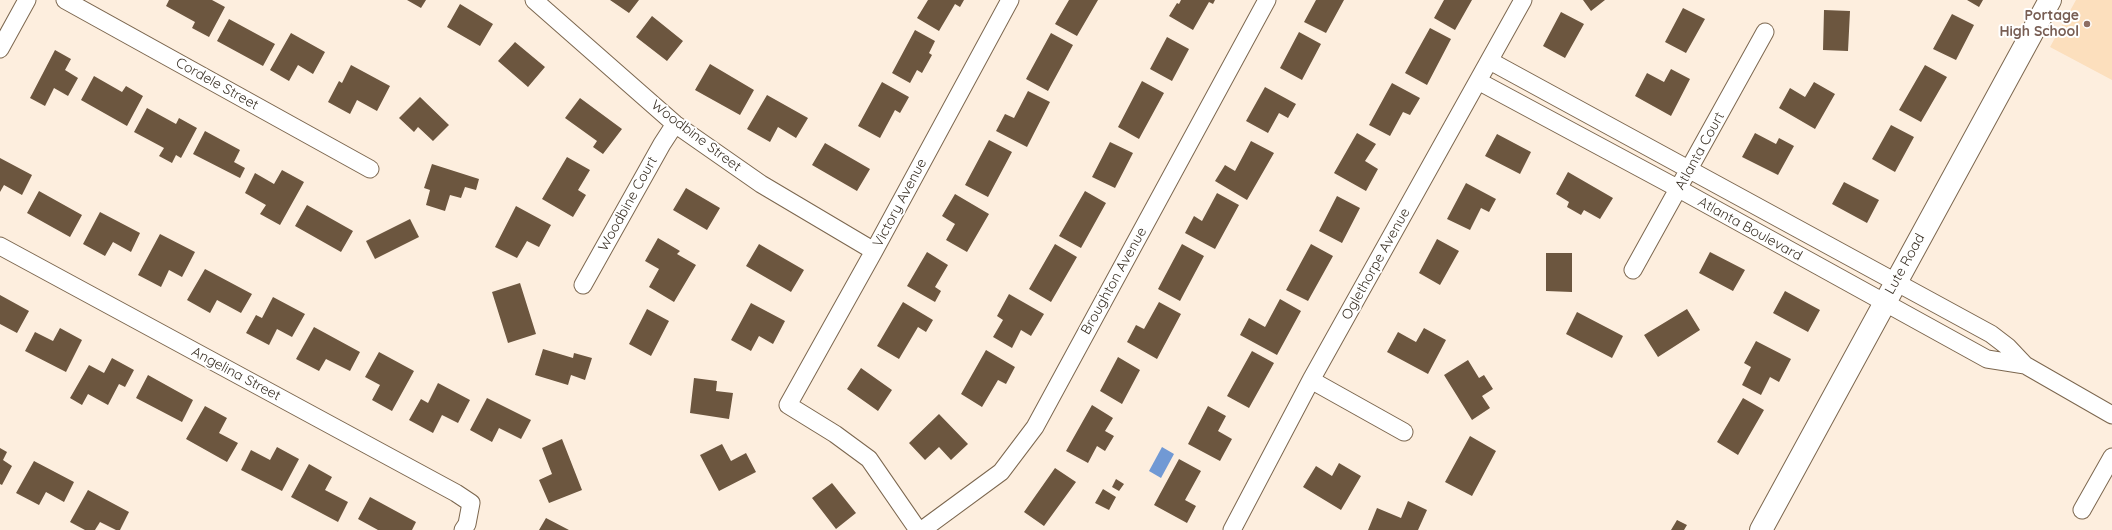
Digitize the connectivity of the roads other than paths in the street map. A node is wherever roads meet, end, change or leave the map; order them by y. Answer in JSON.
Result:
{"nodes":[{"id":1,"x":27,"y":0,"type":"edge"},
{"id":2,"x":65,"y":0,"type":"edge"},
{"id":3,"x":534,"y":0,"type":"edge"},
{"id":4,"x":1010,"y":0,"type":"edge"},
{"id":5,"x":1267,"y":0,"type":"edge"},
{"id":6,"x":1523,"y":0,"type":"edge"},
{"id":7,"x":2050,"y":0,"type":"edge"},
{"id":8,"x":1765,"y":32,"type":"dead end"},
{"id":9,"x":0,"y":49,"type":"edge"},
{"id":10,"x":1490,"y":61,"type":"junction"},
{"id":11,"x":1478,"y":81,"type":"junction"},
{"id":12,"x":675,"y":124,"type":"junction"},
{"id":13,"x":370,"y":169,"type":"dead end"},
{"id":14,"x":1690,"y":170,"type":"junction"},
{"id":15,"x":1679,"y":189,"type":"junction"},
{"id":16,"x":0,"y":246,"type":"edge"},
{"id":17,"x":874,"y":251,"type":"junction"},
{"id":18,"x":1633,"y":270,"type":"dead end"},
{"id":19,"x":1895,"y":282,"type":"junction"},
{"id":20,"x":583,"y":285,"type":"dead end"},
{"id":21,"x":1883,"y":303,"type":"junction"},
{"id":22,"x":2025,"y":365,"type":"junction"},
{"id":23,"x":1311,"y":380,"type":"junction"},
{"id":24,"x":2112,"y":415,"type":"edge"},
{"id":25,"x":1404,"y":432,"type":"dead end"},
{"id":26,"x":2112,"y":457,"type":"edge"},
{"id":27,"x":2082,"y":510,"type":"dead end"},
{"id":28,"x":463,"y":530,"type":"edge"},
{"id":29,"x":918,"y":530,"type":"edge"},
{"id":30,"x":922,"y":530,"type":"edge"},
{"id":31,"x":1232,"y":530,"type":"edge"},
{"id":32,"x":1761,"y":530,"type":"edge"}],
"edges":[{"from":1,"to":9,"type":"street"},
{"from":2,"to":13,"type":"street","name":"Cordele Street"},
{"from":3,"to":12,"type":"street","name":"Woodbine Street"},
{"from":4,"to":17,"type":"street","name":"Victory Avenue"},
{"from":5,"to":30,"type":"street","name":"Broughton Avenue"},
{"from":6,"to":10,"type":"street","name":"Oglethorpe Avenue"},
{"from":7,"to":19,"type":"street","name":"Lute Road"},
{"from":8,"to":14,"type":"street","name":"Atlanta Court"},
{"from":10,"to":11,"type":"street","name":"Oglethorpe Avenue"},
{"from":10,"to":14,"type":"street","name":"Atlanta Boulevard"},
{"from":11,"to":15,"type":"street","name":"Atlanta Boulevard"},
{"from":11,"to":23,"type":"street","name":"Oglethorpe Avenue"},
{"from":12,"to":17,"type":"street","name":"Woodbine Street"},
{"from":12,"to":20,"type":"street","name":"Woodbine Court"},
{"from":14,"to":15,"type":"street","name":"Atlanta Court"},
{"from":14,"to":19,"type":"street","name":"Atlanta Boulevard"},
{"from":15,"to":18,"type":"street","name":"Atlanta Court"},
{"from":15,"to":21,"type":"street","name":"Atlanta Boulevard"},
{"from":16,"to":28,"type":"street","name":"Angelina Street"},
{"from":17,"to":29,"type":"street","name":"Victory Avenue"},
{"from":19,"to":21,"type":"street","name":"Lute Road"},
{"from":19,"to":22,"type":"street","name":"Atlanta Boulevard"},
{"from":21,"to":22,"type":"street","name":"Atlanta Boulevard"},
{"from":21,"to":32,"type":"street","name":"Lute Road"},
{"from":22,"to":24,"type":"street","name":"Atlanta Boulevard"},
{"from":23,"to":25,"type":"street"},
{"from":23,"to":31,"type":"street","name":"Oglethorpe Avenue"},
{"from":26,"to":27,"type":"street"}]}
